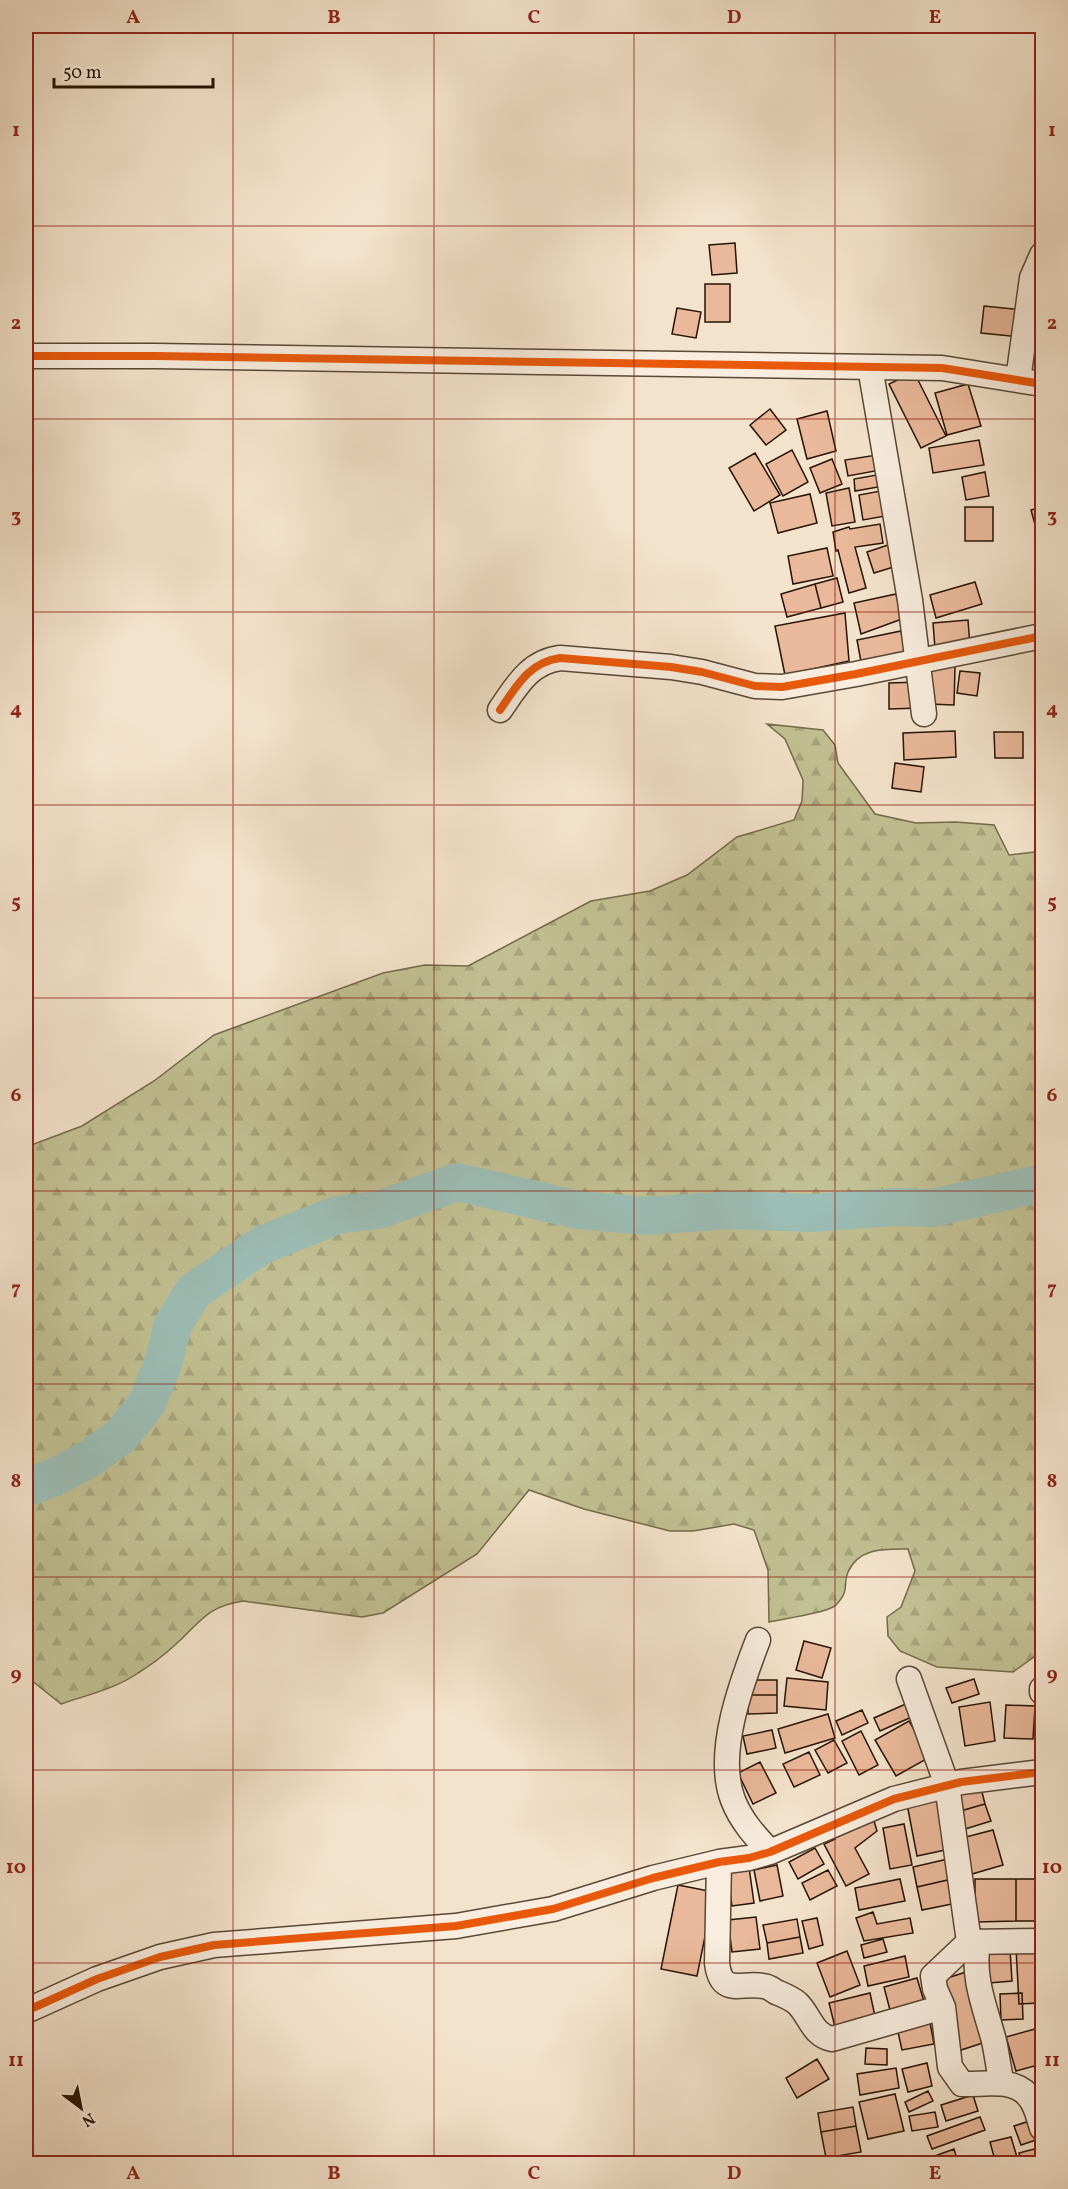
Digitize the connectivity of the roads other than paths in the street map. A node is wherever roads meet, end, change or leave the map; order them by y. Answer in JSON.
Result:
{"nodes":[{"id":1,"x":1042,"y":255,"type":"edge"},
{"id":2,"x":26,"y":356,"type":"edge"},
{"id":3,"x":870,"y":367,"type":"junction"},
{"id":4,"x":1018,"y":380,"type":"junction"},
{"id":5,"x":1042,"y":384,"type":"edge"},
{"id":6,"x":1042,"y":636,"type":"edge"},
{"id":7,"x":918,"y":660,"type":"junction"},
{"id":8,"x":500,"y":710,"type":"dead end"},
{"id":9,"x":924,"y":714,"type":"dead end"},
{"id":10,"x":758,"y":1640,"type":"dead end"},
{"id":11,"x":909,"y":1679,"type":"dead end"},
{"id":12,"x":1042,"y":1772,"type":"edge"},
{"id":13,"x":947,"y":1785,"type":"junction"},
{"id":14,"x":770,"y":1852,"type":"junction"},
{"id":15,"x":719,"y":1862,"type":"junction"},
{"id":16,"x":1042,"y":1941,"type":"edge"},
{"id":17,"x":973,"y":1942,"type":"junction"},
{"id":18,"x":943,"y":2007,"type":"junction"},
{"id":19,"x":26,"y":2011,"type":"edge"},
{"id":20,"x":1002,"y":2083,"type":"junction"},
{"id":21,"x":1042,"y":2128,"type":"edge"}],
"edges":[{"from":1,"to":4,"type":"street"},
{"from":2,"to":3,"type":"street"},
{"from":3,"to":4,"type":"street"},
{"from":3,"to":7,"type":"street"},
{"from":4,"to":5,"type":"street"},
{"from":6,"to":7,"type":"street"},
{"from":7,"to":8,"type":"street"},
{"from":7,"to":9,"type":"street"},
{"from":10,"to":14,"type":"street"},
{"from":11,"to":13,"type":"street"},
{"from":12,"to":13,"type":"street"},
{"from":13,"to":14,"type":"street"},
{"from":13,"to":17,"type":"street"},
{"from":14,"to":15,"type":"street"},
{"from":15,"to":18,"type":"street"},
{"from":15,"to":19,"type":"street"},
{"from":16,"to":17,"type":"street"},
{"from":17,"to":18,"type":"street"},
{"from":17,"to":20,"type":"street"},
{"from":18,"to":20,"type":"street"},
{"from":20,"to":21,"type":"street"}]}
